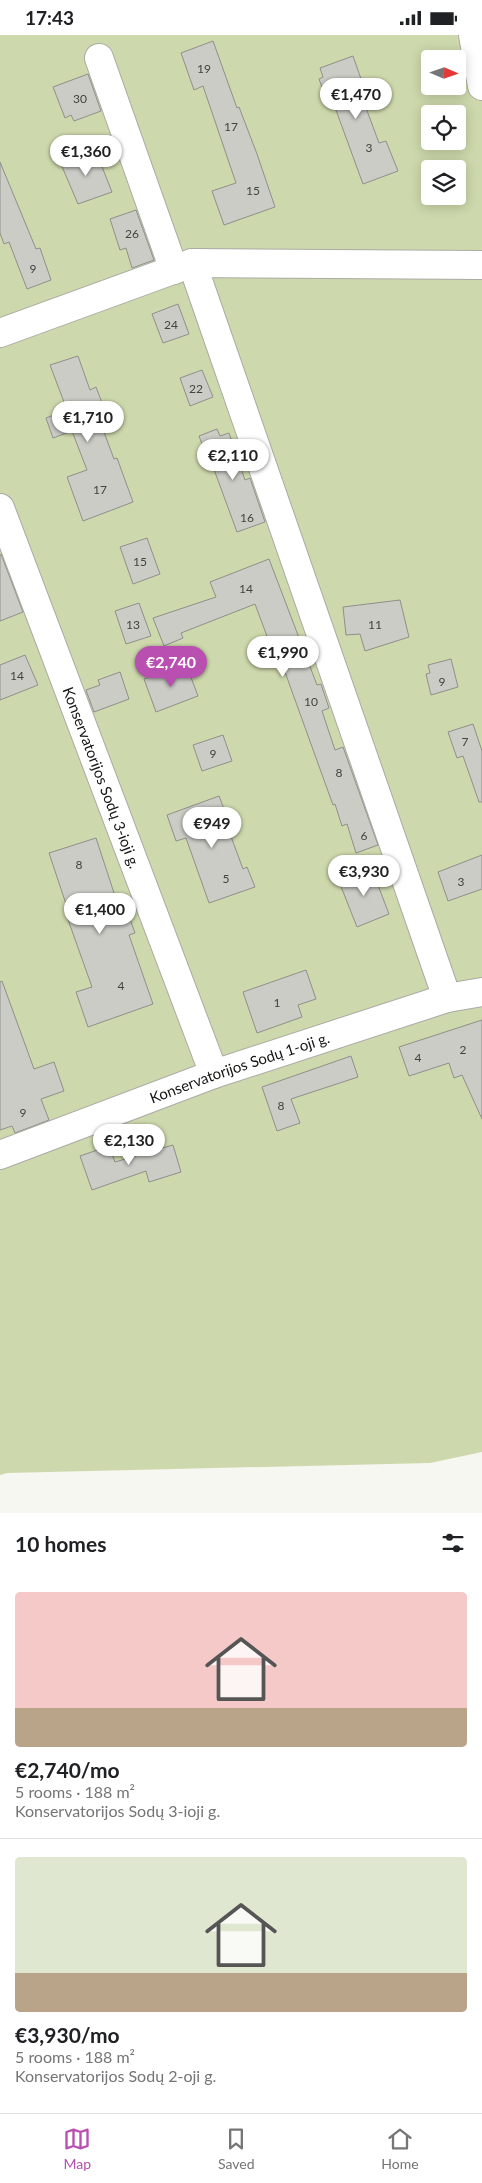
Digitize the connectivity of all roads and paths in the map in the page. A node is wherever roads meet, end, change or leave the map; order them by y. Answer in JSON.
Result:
{"nodes":[{"id":1,"x":474,"y":35,"type":"edge"},
{"id":2,"x":99,"y":58,"type":"dead end"},
{"id":3,"x":482,"y":86,"type":"edge"},
{"id":4,"x":482,"y":265,"type":"edge"},
{"id":5,"x":183,"y":266,"type":"junction"},
{"id":6,"x":0,"y":333,"type":"edge"},
{"id":7,"x":0,"y":507,"type":"edge"},
{"id":8,"x":482,"y":992,"type":"edge"},
{"id":9,"x":447,"y":998,"type":"junction"},
{"id":10,"x":214,"y":1074,"type":"junction"},
{"id":11,"x":0,"y":1155,"type":"edge"}],
"edges":[{"from":1,"to":3,"type":"street"},
{"from":2,"to":5,"type":"street"},
{"from":4,"to":5,"type":"street"},
{"from":5,"to":6,"type":"street"},
{"from":5,"to":9,"type":"street"},
{"from":7,"to":10,"type":"street","name":"Konservatorijos Sodų 3-ioji g."},
{"from":8,"to":9,"type":"street","name":"Konservatorijos Sodų 1-oji g."},
{"from":9,"to":10,"type":"street","name":"Konservatorijos Sodų 1-oji g."},
{"from":10,"to":11,"type":"street","name":"Konservatorijos Sodų 1-oji g."}]}
